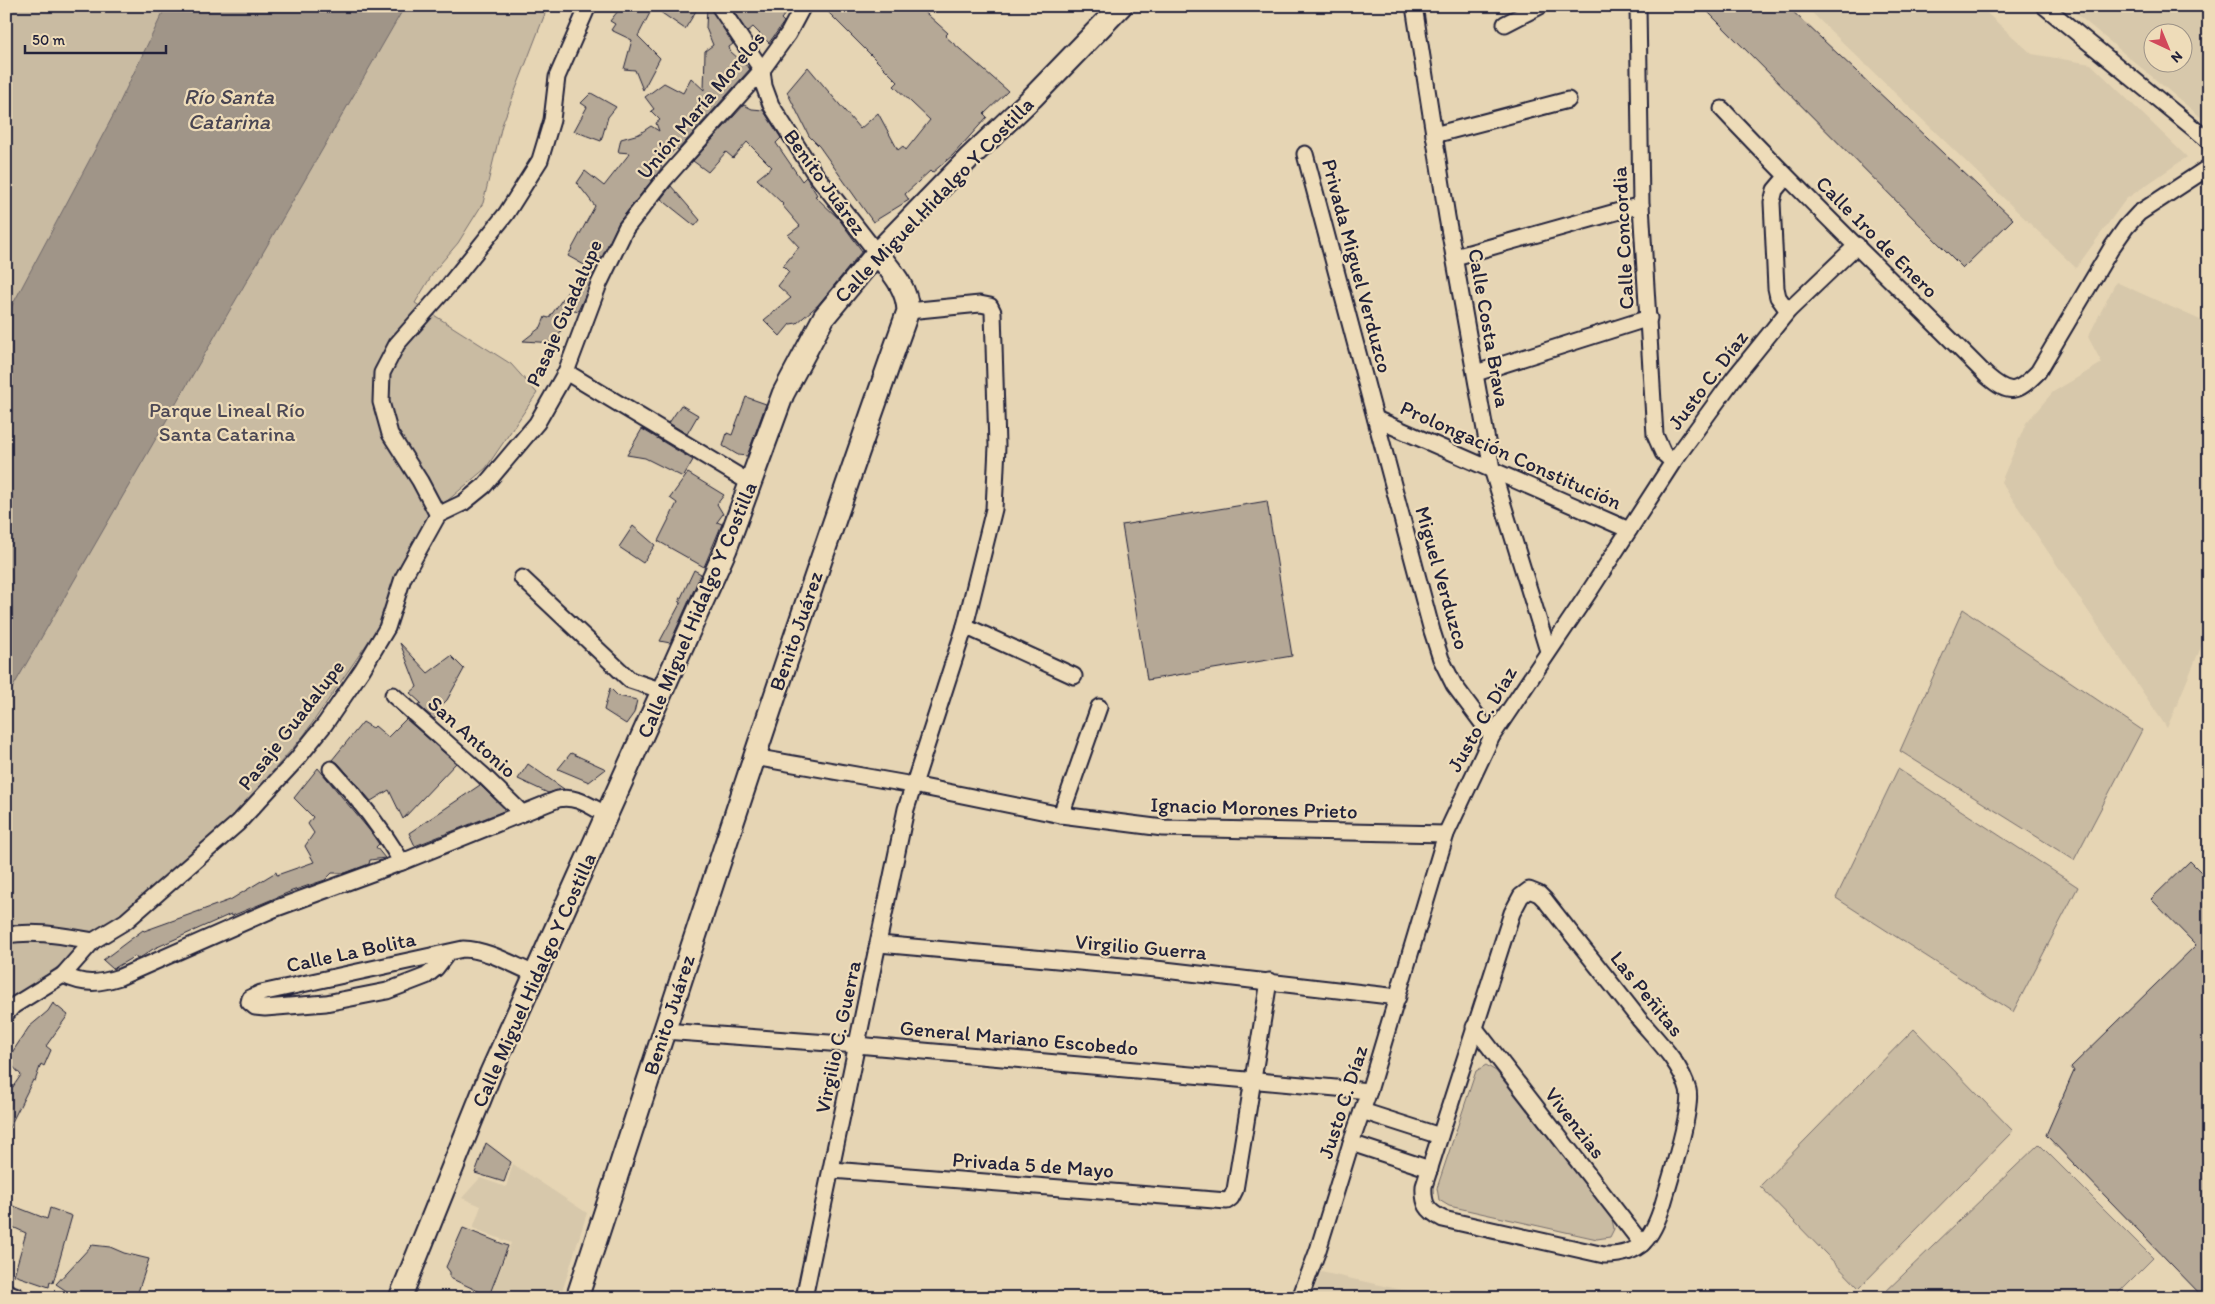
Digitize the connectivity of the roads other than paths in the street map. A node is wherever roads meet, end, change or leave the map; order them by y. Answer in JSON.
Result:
{"nodes":[{"id":1,"x":588,"y":6,"type":"edge"},
{"id":2,"x":719,"y":6,"type":"edge"},
{"id":3,"x":803,"y":6,"type":"edge"},
{"id":4,"x":1121,"y":6,"type":"edge"},
{"id":5,"x":1414,"y":6,"type":"edge"},
{"id":6,"x":1540,"y":6,"type":"edge"},
{"id":7,"x":1638,"y":6,"type":"edge"},
{"id":8,"x":2044,"y":6,"type":"edge"},
{"id":9,"x":1505,"y":24,"type":"dead end"},
{"id":10,"x":762,"y":70,"type":"junction"},
{"id":11,"x":1568,"y":100,"type":"dead end"},
{"id":12,"x":1722,"y":109,"type":"dead end"},
{"id":13,"x":1434,"y":134,"type":"junction"},
{"id":14,"x":2209,"y":141,"type":"edge"},
{"id":15,"x":1304,"y":154,"type":"dead end"},
{"id":16,"x":2209,"y":167,"type":"edge"},
{"id":17,"x":1786,"y":177,"type":"junction"},
{"id":18,"x":1641,"y":205,"type":"junction"},
{"id":19,"x":626,"y":228,"type":"joint"},
{"id":20,"x":1857,"y":245,"type":"junction"},
{"id":21,"x":877,"y":253,"type":"junction"},
{"id":22,"x":1455,"y":257,"type":"junction"},
{"id":23,"x":908,"y":311,"type":"junction"},
{"id":24,"x":1788,"y":311,"type":"junction"},
{"id":25,"x":1649,"y":318,"type":"junction"},
{"id":26,"x":566,"y":372,"type":"junction"},
{"id":27,"x":1476,"y":373,"type":"junction"},
{"id":28,"x":1376,"y":419,"type":"junction"},
{"id":29,"x":1673,"y":462,"type":"junction"},
{"id":30,"x":1492,"y":469,"type":"junction"},
{"id":31,"x":752,"y":484,"type":"junction"},
{"id":32,"x":438,"y":515,"type":"junction"},
{"id":33,"x":1628,"y":530,"type":"junction"},
{"id":34,"x":522,"y":578,"type":"dead end"},
{"id":35,"x":965,"y":626,"type":"junction"},
{"id":36,"x":1548,"y":652,"type":"junction"},
{"id":37,"x":1074,"y":676,"type":"dead end"},
{"id":38,"x":663,"y":691,"type":"junction"},
{"id":39,"x":393,"y":695,"type":"dead end"},
{"id":40,"x":1099,"y":707,"type":"dead end"},
{"id":41,"x":1492,"y":736,"type":"junction"},
{"id":42,"x":754,"y":757,"type":"junction"},
{"id":43,"x":331,"y":769,"type":"dead end"},
{"id":44,"x":913,"y":785,"type":"junction"},
{"id":45,"x":522,"y":813,"type":"junction"},
{"id":46,"x":607,"y":815,"type":"junction"},
{"id":47,"x":1061,"y":815,"type":"junction"},
{"id":48,"x":1446,"y":834,"type":"junction"},
{"id":49,"x":402,"y":862,"type":"junction"},
{"id":50,"x":6,"y":935,"type":"edge"},
{"id":51,"x":93,"y":941,"type":"junction"},
{"id":52,"x":879,"y":944,"type":"junction"},
{"id":53,"x":446,"y":955,"type":"junction"},
{"id":54,"x":360,"y":972,"type":"junction"},
{"id":55,"x":535,"y":974,"type":"junction"},
{"id":56,"x":63,"y":975,"type":"junction"},
{"id":57,"x":1269,"y":981,"type":"junction"},
{"id":58,"x":364,"y":995,"type":"junction"},
{"id":59,"x":1398,"y":996,"type":"junction"},
{"id":60,"x":6,"y":1014,"type":"edge"},
{"id":61,"x":1474,"y":1027,"type":"junction"},
{"id":62,"x":664,"y":1031,"type":"junction"},
{"id":63,"x":857,"y":1044,"type":"junction"},
{"id":64,"x":1254,"y":1081,"type":"junction"},
{"id":65,"x":1369,"y":1092,"type":"junction"},
{"id":66,"x":1362,"y":1111,"type":"junction"},
{"id":67,"x":1440,"y":1136,"type":"junction"},
{"id":68,"x":1351,"y":1143,"type":"junction"},
{"id":69,"x":1430,"y":1169,"type":"junction"},
{"id":70,"x":832,"y":1170,"type":"junction"},
{"id":71,"x":1642,"y":1244,"type":"junction"},
{"id":72,"x":6,"y":1295,"type":"edge"},
{"id":73,"x":14,"y":1298,"type":"edge"},
{"id":74,"x":400,"y":1298,"type":"edge"},
{"id":75,"x":576,"y":1298,"type":"edge"},
{"id":76,"x":804,"y":1298,"type":"edge"},
{"id":77,"x":1300,"y":1298,"type":"edge"}],
"edges":[{"from":1,"to":32,"type":"street"},
{"from":2,"to":10,"type":"street","name":"Benito Juárez"},
{"from":3,"to":10,"type":"street","name":"Unión María Morelos"},
{"from":4,"to":21,"type":"street","name":"Calle Miguel Hidalgo Y Costilla"},
{"from":5,"to":13,"type":"street","name":"Calle Costa Brava"},
{"from":6,"to":9,"type":"street"},
{"from":7,"to":18,"type":"street","name":"Calle Concordia"},
{"from":8,"to":14,"type":"street"},
{"from":10,"to":19,"type":"street","name":"Unión María Morelos"},
{"from":10,"to":21,"type":"street","name":"Benito Juárez"},
{"from":11,"to":13,"type":"street"},
{"from":12,"to":17,"type":"street","name":"Calle 1ro de Enero"},
{"from":13,"to":22,"type":"street","name":"Calle Costa Brava"},
{"from":15,"to":28,"type":"street","name":"Privada Miguel Verduzco"},
{"from":16,"to":20,"type":"street","name":"Calle 1ro de Enero"},
{"from":17,"to":20,"type":"street","name":"Calle 1ro de Enero"},
{"from":17,"to":24,"type":"street"},
{"from":18,"to":22,"type":"street"},
{"from":18,"to":25,"type":"street","name":"Calle Concordia"},
{"from":19,"to":26,"type":"street","name":"Pasaje Guadalupe"},
{"from":20,"to":24,"type":"street","name":"Justo C. Díaz"},
{"from":21,"to":23,"type":"street","name":"Benito Juárez"},
{"from":21,"to":31,"type":"street","name":"Calle Miguel Hidalgo Y Costilla"},
{"from":22,"to":27,"type":"street","name":"Calle Costa Brava"},
{"from":23,"to":35,"type":"street"},
{"from":23,"to":42,"type":"street","name":"Benito Juárez"},
{"from":24,"to":29,"type":"street","name":"Justo C. Díaz"},
{"from":25,"to":27,"type":"street"},
{"from":25,"to":29,"type":"street","name":"Calle Concordia"},
{"from":26,"to":31,"type":"street"},
{"from":26,"to":32,"type":"street","name":"Pasaje Guadalupe"},
{"from":27,"to":30,"type":"street","name":"Calle Costa Brava"},
{"from":28,"to":30,"type":"street","name":"Prolongación Constitución"},
{"from":28,"to":41,"type":"street","name":"Miguel Verduzco"},
{"from":29,"to":33,"type":"street","name":"Justo C. Díaz"},
{"from":30,"to":33,"type":"street","name":"Prolongación Constitución"},
{"from":30,"to":36,"type":"street","name":"Calle Costa Brava"},
{"from":31,"to":38,"type":"street","name":"Calle Miguel Hidalgo Y Costilla"},
{"from":32,"to":51,"type":"street","name":"Pasaje Guadalupe"},
{"from":33,"to":36,"type":"street","name":"Justo C. Díaz"},
{"from":34,"to":38,"type":"street"},
{"from":35,"to":37,"type":"street"},
{"from":35,"to":44,"type":"street"},
{"from":36,"to":41,"type":"street","name":"Justo C. Díaz"},
{"from":38,"to":46,"type":"street","name":"Calle Miguel Hidalgo Y Costilla"},
{"from":39,"to":45,"type":"street","name":"San Antonio"},
{"from":40,"to":47,"type":"street"},
{"from":41,"to":48,"type":"street","name":"Justo C. Díaz"},
{"from":42,"to":44,"type":"street","name":"Ignacio Morones Prieto"},
{"from":42,"to":62,"type":"street","name":"Benito Juárez"},
{"from":43,"to":49,"type":"street"},
{"from":44,"to":47,"type":"street","name":"Ignacio Morones Prieto"},
{"from":44,"to":52,"type":"street","name":"Virgilio C. Guerra"},
{"from":45,"to":46,"type":"street"},
{"from":45,"to":49,"type":"street"},
{"from":46,"to":55,"type":"street","name":"Calle Miguel Hidalgo Y Costilla"},
{"from":47,"to":48,"type":"street","name":"Ignacio Morones Prieto"},
{"from":48,"to":59,"type":"street","name":"Justo C. Díaz"},
{"from":49,"to":56,"type":"street"},
{"from":50,"to":51,"type":"street"},
{"from":51,"to":56,"type":"street","name":"Pasaje Guadalupe"},
{"from":52,"to":57,"type":"street","name":"Virgilio Guerra"},
{"from":52,"to":63,"type":"street","name":"Virgilio C. Guerra"},
{"from":53,"to":54,"type":"street","name":"Calle La Bolita"},
{"from":53,"to":55,"type":"street","name":"Calle La Bolita"},
{"from":53,"to":58,"type":"street"},
{"from":54,"to":58,"type":"street"},
{"from":54,"to":58,"type":"street","name":"Calle La Bolita"},
{"from":55,"to":74,"type":"street","name":"Calle Miguel Hidalgo Y Costilla"},
{"from":56,"to":60,"type":"street","name":"Pasaje Guadalupe"},
{"from":57,"to":59,"type":"street","name":"Virgilio Guerra"},
{"from":57,"to":64,"type":"street"},
{"from":59,"to":65,"type":"street","name":"Justo C. Díaz"},
{"from":61,"to":67,"type":"street","name":"Las Peñitas"},
{"from":61,"to":71,"type":"street","name":"Vivenzias"},
{"from":61,"to":71,"type":"street","name":"Las Peñitas"},
{"from":62,"to":63,"type":"street","name":"General Mariano Escobedo"},
{"from":62,"to":75,"type":"street","name":"Benito Juárez"},
{"from":63,"to":64,"type":"street","name":"General Mariano Escobedo"},
{"from":63,"to":70,"type":"street","name":"Virgilio C. Guerra"},
{"from":64,"to":65,"type":"street","name":"General Mariano Escobedo"},
{"from":64,"to":70,"type":"street","name":"Privada 5 de Mayo"},
{"from":65,"to":66,"type":"street","name":"Justo C. Díaz"},
{"from":66,"to":67,"type":"street"},
{"from":66,"to":68,"type":"street","name":"Justo C. Díaz"},
{"from":67,"to":69,"type":"street","name":"Las Peñitas"},
{"from":68,"to":69,"type":"street"},
{"from":68,"to":77,"type":"street","name":"Justo C. Díaz"},
{"from":69,"to":71,"type":"street","name":"Las Peñitas"},
{"from":70,"to":76,"type":"street","name":"Virgilio C. Guerra"},
{"from":72,"to":73,"type":"street"}]}
